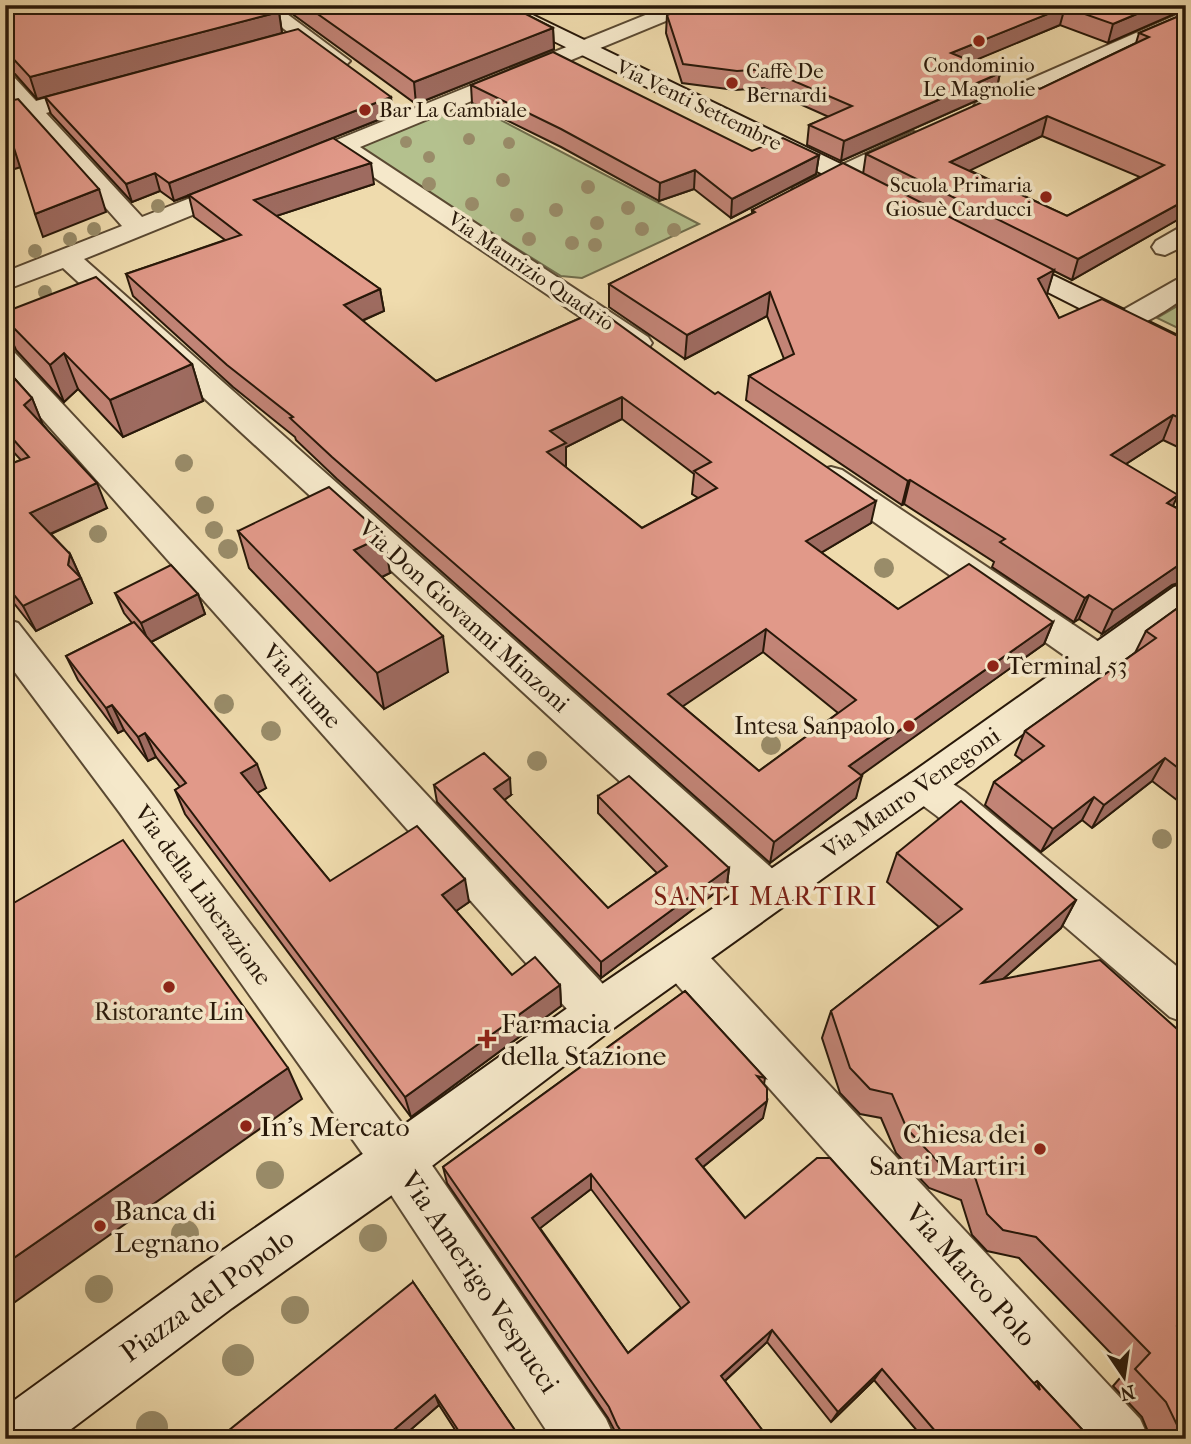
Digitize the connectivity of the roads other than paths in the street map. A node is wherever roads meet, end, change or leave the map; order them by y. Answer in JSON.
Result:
{"nodes":[{"id":1,"x":262,"y":5,"type":"edge"},
{"id":2,"x":496,"y":5,"type":"edge"},
{"id":3,"x":688,"y":5,"type":"edge"},
{"id":4,"x":1186,"y":17,"type":"edge"},
{"id":5,"x":582,"y":48,"type":"junction"},
{"id":6,"x":359,"y":77,"type":"edge"},
{"id":7,"x":5,"y":81,"type":"edge"},
{"id":8,"x":123,"y":84,"type":"edge"},
{"id":9,"x":393,"y":101,"type":"dead end"},
{"id":10,"x":29,"y":109,"type":"junction"},
{"id":11,"x":414,"y":116,"type":"junction"},
{"id":12,"x":967,"y":116,"type":"edge"},
{"id":13,"x":5,"y":117,"type":"edge"},
{"id":14,"x":928,"y":132,"type":"edge"},
{"id":15,"x":343,"y":146,"type":"junction"},
{"id":16,"x":306,"y":161,"type":"edge"},
{"id":17,"x":840,"y":173,"type":"junction"},
{"id":18,"x":267,"y":176,"type":"edge"},
{"id":19,"x":895,"y":204,"type":"edge"},
{"id":20,"x":778,"y":205,"type":"edge"},
{"id":21,"x":138,"y":228,"type":"junction"},
{"id":22,"x":990,"y":252,"type":"edge"},
{"id":23,"x":66,"y":257,"type":"junction"},
{"id":24,"x":5,"y":282,"type":"edge"},
{"id":25,"x":1186,"y":286,"type":"edge"},
{"id":26,"x":1126,"y":320,"type":"junction"},
{"id":27,"x":1186,"y":351,"type":"edge"},
{"id":28,"x":658,"y":357,"type":"edge"},
{"id":29,"x":5,"y":359,"type":"edge"},
{"id":30,"x":807,"y":460,"type":"edge"},
{"id":31,"x":1186,"y":596,"type":"edge"},
{"id":32,"x":5,"y":632,"type":"edge"},
{"id":33,"x":1098,"y":660,"type":"junction"},
{"id":34,"x":925,"y":785,"type":"junction"},
{"id":35,"x":769,"y":892,"type":"junction"},
{"id":36,"x":680,"y":956,"type":"junction"},
{"id":37,"x":1186,"y":1002,"type":"edge"},
{"id":38,"x":599,"y":1013,"type":"junction"},
{"id":39,"x":398,"y":1160,"type":"junction"},
{"id":40,"x":11,"y":1434,"type":"edge"},
{"id":41,"x":586,"y":1439,"type":"edge"},
{"id":42,"x":1120,"y":1439,"type":"edge"}],
"edges":[{"from":1,"to":6,"type":"street"},
{"from":2,"to":5,"type":"street","name":"Via Venti Settembre"},
{"from":3,"to":5,"type":"street"},
{"from":4,"to":12,"type":"street"},
{"from":5,"to":11,"type":"street"},
{"from":5,"to":17,"type":"street","name":"Via Venti Settembre"},
{"from":7,"to":10,"type":"street"},
{"from":8,"to":10,"type":"street"},
{"from":9,"to":11,"type":"street"},
{"from":10,"to":13,"type":"street"},
{"from":10,"to":21,"type":"street"},
{"from":11,"to":15,"type":"street"},
{"from":14,"to":17,"type":"street"},
{"from":15,"to":16,"type":"street"},
{"from":15,"to":28,"type":"street","name":"Via Maurizio Quadrio"},
{"from":17,"to":19,"type":"street","name":"Via Venti Settembre"},
{"from":17,"to":20,"type":"street"},
{"from":18,"to":21,"type":"street"},
{"from":21,"to":23,"type":"street"},
{"from":22,"to":26,"type":"street"},
{"from":23,"to":24,"type":"street"},
{"from":23,"to":35,"type":"street","name":"Via Don Giovanni Minzoni"},
{"from":25,"to":26,"type":"street"},
{"from":26,"to":27,"type":"street"},
{"from":29,"to":38,"type":"street","name":"Via Fiume"},
{"from":30,"to":33,"type":"street"},
{"from":31,"to":33,"type":"street","name":"Via Mauro Venegoni"},
{"from":32,"to":39,"type":"street","name":"Via della Liberazione"},
{"from":33,"to":34,"type":"street","name":"Via Mauro Venegoni"},
{"from":34,"to":35,"type":"street","name":"Via Mauro Venegoni"},
{"from":34,"to":37,"type":"street"},
{"from":35,"to":36,"type":"street","name":"Via Mauro Venegoni"},
{"from":36,"to":38,"type":"street","name":"Via Mauro Venegoni"},
{"from":36,"to":42,"type":"street","name":"Via Marco Polo"},
{"from":38,"to":39,"type":"street","name":"Via Mauro Venegoni"},
{"from":39,"to":40,"type":"street","name":"Piazza del Popolo"},
{"from":39,"to":41,"type":"street","name":"Via Amerigo Vespucci"}]}
